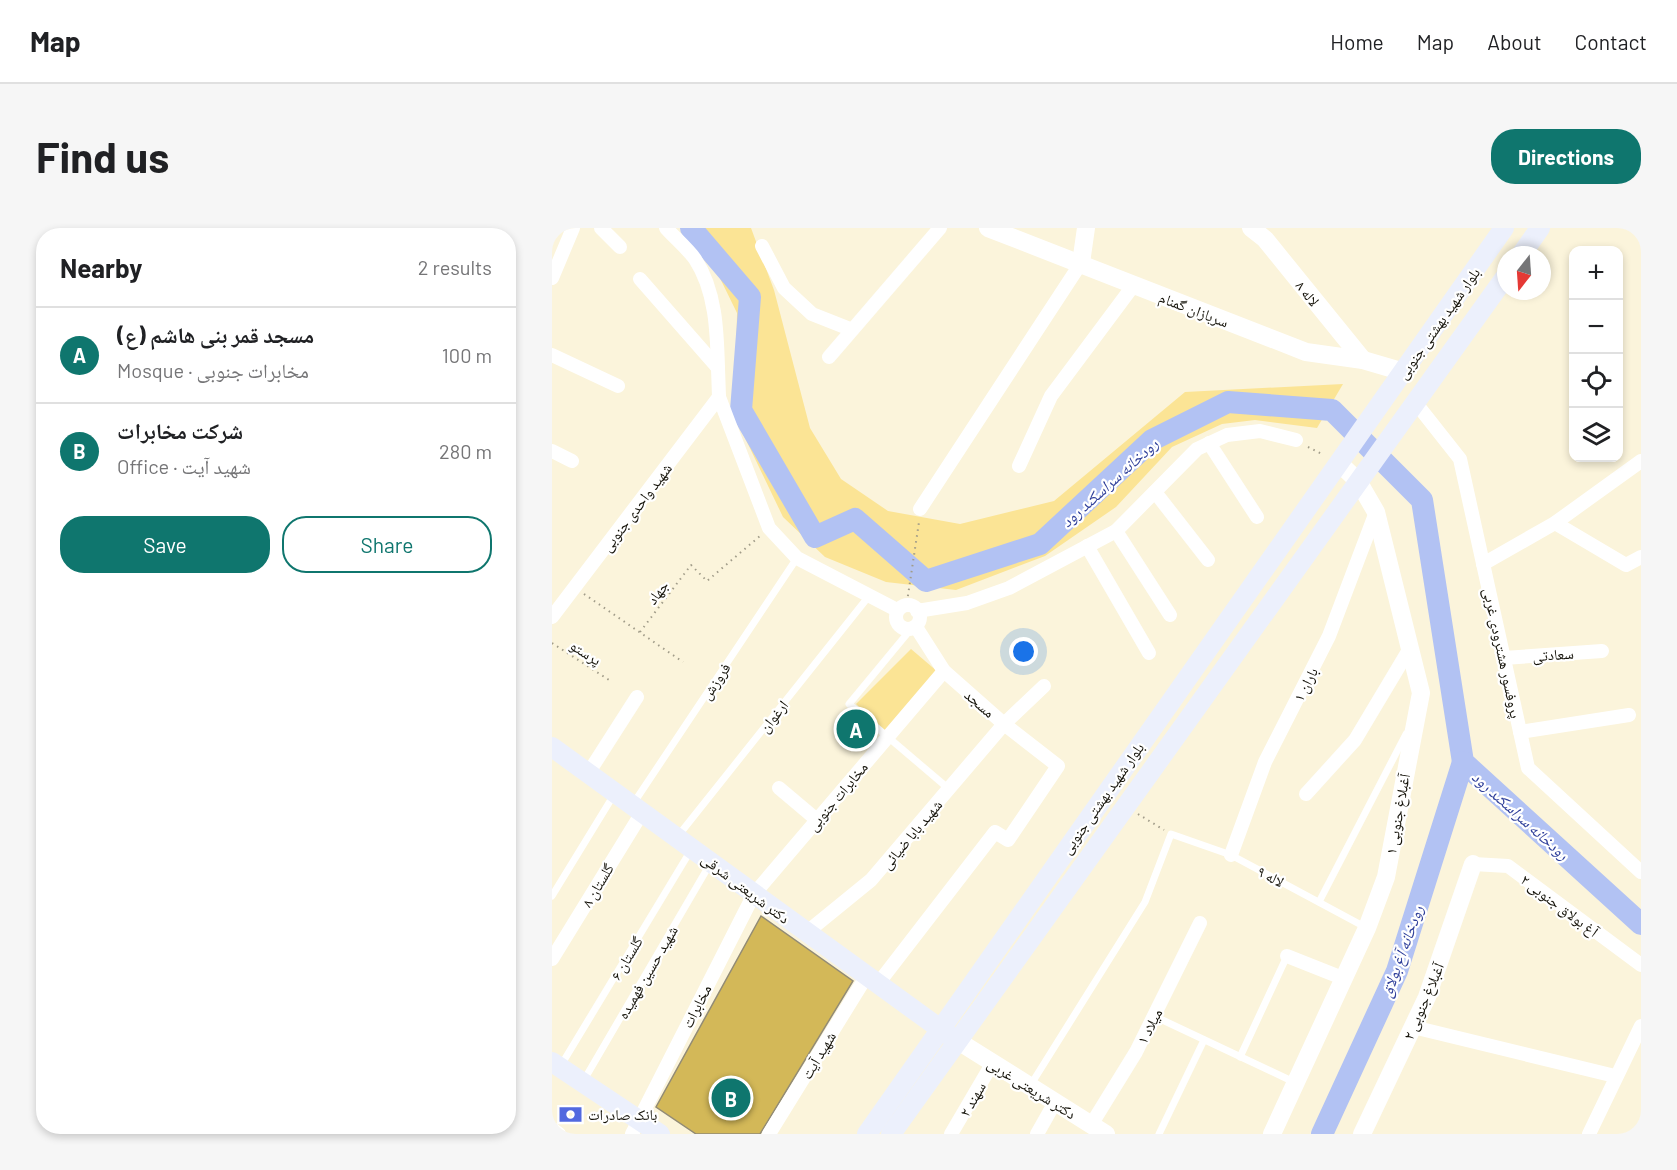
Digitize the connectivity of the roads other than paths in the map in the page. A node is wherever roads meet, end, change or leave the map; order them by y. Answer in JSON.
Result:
{"nodes":[{"id":1,"x":573,"y":228,"type":"edge"},
{"id":2,"x":601,"y":228,"type":"edge"},
{"id":3,"x":666,"y":228,"type":"edge"},
{"id":4,"x":940,"y":228,"type":"edge"},
{"id":5,"x":988,"y":228,"type":"edge"},
{"id":6,"x":1086,"y":228,"type":"edge"},
{"id":7,"x":1251,"y":228,"type":"edge"},
{"id":8,"x":1504,"y":228,"type":"edge"},
{"id":9,"x":1540,"y":228,"type":"edge"},
{"id":10,"x":762,"y":246,"type":"dead end"},
{"id":11,"x":1527,"y":246,"type":"edge"},
{"id":12,"x":620,"y":247,"type":"dead end"},
{"id":13,"x":1082,"y":263,"type":"junction"},
{"id":14,"x":552,"y":277,"type":"edge"},
{"id":15,"x":640,"y":279,"type":"dead end"},
{"id":16,"x":1133,"y":286,"type":"junction"},
{"id":17,"x":1497,"y":288,"type":"edge"},
{"id":18,"x":850,"y":329,"type":"junction"},
{"id":19,"x":552,"y":356,"type":"edge"},
{"id":20,"x":829,"y":357,"type":"dead end"},
{"id":21,"x":1363,"y":360,"type":"junction"},
{"id":22,"x":718,"y":368,"type":"junction"},
{"id":23,"x":1404,"y":372,"type":"junction"},
{"id":24,"x":618,"y":386,"type":"dead end"},
{"id":25,"x":719,"y":397,"type":"junction"},
{"id":26,"x":1413,"y":405,"type":"junction"},
{"id":27,"x":1296,"y":440,"type":"road end"},
{"id":28,"x":1209,"y":443,"type":"junction"},
{"id":29,"x":552,"y":451,"type":"edge"},
{"id":30,"x":1344,"y":457,"type":"junction"},
{"id":31,"x":572,"y":461,"type":"dead end"},
{"id":32,"x":1640,"y":462,"type":"edge"},
{"id":33,"x":1019,"y":466,"type":"dead end"},
{"id":34,"x":1363,"y":474,"type":"junction"},
{"id":35,"x":1155,"y":492,"type":"junction"},
{"id":36,"x":920,"y":509,"type":"road end"},
{"id":37,"x":1376,"y":512,"type":"junction"},
{"id":38,"x":1257,"y":517,"type":"dead end"},
{"id":39,"x":1555,"y":523,"type":"junction"},
{"id":40,"x":1116,"y":531,"type":"junction"},
{"id":41,"x":1087,"y":546,"type":"junction"},
{"id":42,"x":1641,"y":557,"type":"edge"},
{"id":43,"x":797,"y":558,"type":"junction"},
{"id":44,"x":1208,"y":560,"type":"dead end"},
{"id":45,"x":1483,"y":564,"type":"junction"},
{"id":46,"x":869,"y":596,"type":"junction"},
{"id":47,"x":907,"y":609,"type":"junction"},
{"id":48,"x":1170,"y":615,"type":"dead end"},
{"id":49,"x":552,"y":617,"type":"edge"},
{"id":50,"x":914,"y":628,"type":"junction"},
{"id":51,"x":1410,"y":648,"type":"junction"},
{"id":52,"x":1602,"y":651,"type":"dead end"},
{"id":53,"x":1149,"y":653,"type":"dead end"},
{"id":54,"x":1504,"y":658,"type":"junction"},
{"id":55,"x":944,"y":671,"type":"junction"},
{"id":56,"x":1044,"y":686,"type":"dead end"},
{"id":57,"x":637,"y":697,"type":"dead end"},
{"id":58,"x":1629,"y":715,"type":"dead end"},
{"id":59,"x":1415,"y":718,"type":"junction"},
{"id":60,"x":1004,"y":724,"type":"junction"},
{"id":61,"x":1520,"y":732,"type":"junction"},
{"id":62,"x":888,"y":737,"type":"junction"},
{"id":63,"x":552,"y":747,"type":"edge"},
{"id":64,"x":1058,"y":766,"type":"joint"},
{"id":65,"x":589,"y":772,"type":"junction"},
{"id":66,"x":779,"y":788,"type":"dead end"},
{"id":67,"x":949,"y":789,"type":"junction"},
{"id":68,"x":616,"y":791,"type":"junction"},
{"id":69,"x":1306,"y":794,"type":"dead end"},
{"id":70,"x":638,"y":808,"type":"junction"},
{"id":71,"x":817,"y":820,"type":"junction"},
{"id":72,"x":685,"y":842,"type":"junction"},
{"id":73,"x":1232,"y":855,"type":"junction"},
{"id":74,"x":712,"y":862,"type":"junction"},
{"id":75,"x":1473,"y":864,"type":"joint"},
{"id":76,"x":1641,"y":872,"type":"edge"},
{"id":77,"x":754,"y":894,"type":"junction"},
{"id":78,"x":552,"y":896,"type":"edge"},
{"id":79,"x":1319,"y":902,"type":"junction"},
{"id":80,"x":1200,"y":923,"type":"dead end"},
{"id":81,"x":1367,"y":928,"type":"junction"},
{"id":82,"x":806,"y":933,"type":"junction"},
{"id":83,"x":1287,"y":957,"type":"joint"},
{"id":84,"x":552,"y":959,"type":"edge"},
{"id":85,"x":1641,"y":965,"type":"edge"},
{"id":86,"x":1345,"y":979,"type":"junction"},
{"id":87,"x":872,"y":981,"type":"junction"},
{"id":88,"x":1154,"y":1016,"type":"junction"},
{"id":89,"x":1641,"y":1026,"type":"edge"},
{"id":90,"x":1413,"y":1027,"type":"junction"},
{"id":91,"x":940,"y":1029,"type":"junction"},
{"id":92,"x":1204,"y":1040,"type":"junction"},
{"id":93,"x":958,"y":1041,"type":"junction"},
{"id":94,"x":1240,"y":1057,"type":"junction"},
{"id":95,"x":556,"y":1064,"type":"edge"},
{"id":96,"x":992,"y":1064,"type":"junction"},
{"id":97,"x":1615,"y":1076,"type":"junction"},
{"id":98,"x":583,"y":1082,"type":"junction"},
{"id":99,"x":1296,"y":1083,"type":"junction"},
{"id":100,"x":1029,"y":1087,"type":"junction"},
{"id":101,"x":1054,"y":1104,"type":"junction"},
{"id":102,"x":635,"y":1127,"type":"edge"},
{"id":103,"x":552,"y":1129,"type":"edge"},
{"id":104,"x":1099,"y":1130,"type":"edge"},
{"id":105,"x":559,"y":1134,"type":"edge"},
{"id":106,"x":660,"y":1134,"type":"edge"},
{"id":107,"x":770,"y":1134,"type":"edge"},
{"id":108,"x":867,"y":1134,"type":"edge"},
{"id":109,"x":891,"y":1134,"type":"edge"},
{"id":110,"x":951,"y":1134,"type":"edge"},
{"id":111,"x":1037,"y":1134,"type":"edge"},
{"id":112,"x":1159,"y":1134,"type":"edge"},
{"id":113,"x":1272,"y":1134,"type":"edge"},
{"id":114,"x":1362,"y":1134,"type":"edge"},
{"id":115,"x":1589,"y":1134,"type":"edge"}],
"edges":[{"from":1,"to":14,"type":"street"},
{"from":2,"to":12,"type":"street"},
{"from":3,"to":22,"type":"street"},
{"from":4,"to":18,"type":"street"},
{"from":5,"to":13,"type":"street","name":"سربازان گمنام"},
{"from":6,"to":13,"type":"street"},
{"from":7,"to":21,"type":"street","name":"لاله ۸"},
{"from":8,"to":23,"type":"main road","name":"بلوار شهید بهشتی جنوبی"},
{"from":9,"to":11,"type":"main road"},
{"from":10,"to":18,"type":"street"},
{"from":13,"to":16,"type":"street","name":"سربازان گمنام"},
{"from":13,"to":36,"type":"street"},
{"from":15,"to":22,"type":"street"},
{"from":16,"to":21,"type":"street","name":"سربازان گمنام"},
{"from":16,"to":33,"type":"street"},
{"from":17,"to":26,"type":"main road","name":"بلوار شهید بهشتی جنوبی"},
{"from":18,"to":20,"type":"street"},
{"from":19,"to":24,"type":"street"},
{"from":21,"to":23,"type":"street","name":"سربازان گمنام"},
{"from":22,"to":25,"type":"street"},
{"from":23,"to":30,"type":"main road","name":"بلوار شهید بهشتی جنوبی"},
{"from":25,"to":43,"type":"street"},
{"from":25,"to":49,"type":"street","name":"شهید واحدی جنوبی"},
{"from":26,"to":34,"type":"main road","name":"بلوار شهید بهشتی جنوبی"},
{"from":26,"to":45,"type":"street","name":"پروفسور هشترودی غربی"},
{"from":27,"to":28,"type":"street"},
{"from":28,"to":35,"type":"street"},
{"from":28,"to":38,"type":"street"},
{"from":29,"to":31,"type":"street"},
{"from":30,"to":34,"type":"street","name":"آغبلاغ جنوبی ۱"},
{"from":30,"to":91,"type":"main road","name":"بلوار شهید بهشتی جنوبی"},
{"from":32,"to":39,"type":"street"},
{"from":34,"to":37,"type":"street","name":"آغبلاغ جنوبی ۱"},
{"from":34,"to":93,"type":"main road","name":"بلوار شهید بهشتی جنوبی"},
{"from":35,"to":40,"type":"street"},
{"from":35,"to":44,"type":"street"},
{"from":37,"to":51,"type":"street","name":"آغبلاغ جنوبی ۱"},
{"from":37,"to":73,"type":"street","name":"باران ۱"},
{"from":39,"to":42,"type":"street"},
{"from":39,"to":45,"type":"street"},
{"from":40,"to":41,"type":"street"},
{"from":40,"to":48,"type":"street"},
{"from":41,"to":47,"type":"street"},
{"from":41,"to":53,"type":"street"},
{"from":43,"to":46,"type":"street"},
{"from":43,"to":70,"type":"lane","name":"فروزش"},
{"from":45,"to":54,"type":"street","name":"پروفسور هشترودی غربی"},
{"from":46,"to":47,"type":"street"},
{"from":46,"to":72,"type":"lane","name":"ارغوان"},
{"from":47,"to":50,"type":"street"},
{"from":47,"to":50,"type":"street","name":"مسجد"},
{"from":50,"to":55,"type":"street","name":"مسجد"},
{"from":50,"to":62,"type":"lane"},
{"from":51,"to":59,"type":"street","name":"آغبلاغ جنوبی ۱"},
{"from":51,"to":69,"type":"street"},
{"from":52,"to":54,"type":"street","name":"سعادتی"},
{"from":54,"to":61,"type":"street","name":"پروفسور هشترودی غربی"},
{"from":55,"to":60,"type":"street","name":"مسجد"},
{"from":55,"to":62,"type":"street","name":"مخابرات جنوبی"},
{"from":56,"to":60,"type":"street","name":"شهيد بابا ضيائی"},
{"from":57,"to":65,"type":"street"},
{"from":58,"to":61,"type":"street"},
{"from":59,"to":79,"type":"lane"},
{"from":59,"to":81,"type":"street","name":"آغبلاغ جنوبی ۱"},
{"from":60,"to":64,"type":"street","name":"مسجد"},
{"from":60,"to":67,"type":"street","name":"شهيد بابا ضيائی"},
{"from":61,"to":76,"type":"street","name":"پروفسور هشترودی غربی"},
{"from":62,"to":67,"type":"lane"},
{"from":62,"to":71,"type":"street","name":"مخابرات جنوبی"},
{"from":63,"to":65,"type":"main road","name":"دکتر شریعتی شرقی"},
{"from":64,"to":87,"type":"street","name":"شهید آیت"},
{"from":65,"to":68,"type":"main road","name":"دکتر شریعتی شرقی"},
{"from":66,"to":71,"type":"street"},
{"from":67,"to":82,"type":"street","name":"شهيد بابا ضيائی"},
{"from":68,"to":70,"type":"main road","name":"دکتر شریعتی شرقی"},
{"from":68,"to":78,"type":"lane"},
{"from":70,"to":72,"type":"main road","name":"دکتر شریعتی شرقی"},
{"from":70,"to":84,"type":"street","name":"گلستان ۸"},
{"from":71,"to":77,"type":"street","name":"مخابرات جنوبی"},
{"from":72,"to":74,"type":"main road","name":"دکتر شریعتی شرقی"},
{"from":72,"to":95,"type":"lane","name":"گلستان ۶"},
{"from":73,"to":79,"type":"lane","name":"لاله ۹"},
{"from":73,"to":100,"type":"lane","name":"لاله ۹"},
{"from":74,"to":77,"type":"main road","name":"دکتر شریعتی شرقی"},
{"from":74,"to":98,"type":"lane","name":"شهيد حسین فهمیده"},
{"from":75,"to":85,"type":"street","name":"آغ بولاق جنوبی ۲"},
{"from":75,"to":90,"type":"street","name":"آغبلاغ جنوبی ۲"},
{"from":77,"to":82,"type":"main road","name":"دکتر شریعتی شرقی"},
{"from":77,"to":102,"type":"street","name":"مخابرات"},
{"from":79,"to":81,"type":"lane","name":"لاله ۹"},
{"from":80,"to":88,"type":"street","name":"میلاد ۱"},
{"from":81,"to":86,"type":"street","name":"آغبلاغ جنوبی ۱"},
{"from":82,"to":87,"type":"main road","name":"دکتر شریعتی شرقی"},
{"from":83,"to":86,"type":"street"},
{"from":83,"to":94,"type":"lane"},
{"from":86,"to":99,"type":"street","name":"آغبلاغ جنوبی ۱"},
{"from":87,"to":91,"type":"main road","name":"دکتر شریعتی شرقی"},
{"from":87,"to":107,"type":"street","name":"شهید آیت"},
{"from":88,"to":92,"type":"lane"},
{"from":88,"to":104,"type":"street","name":"میلاد ۱"},
{"from":89,"to":97,"type":"street"},
{"from":90,"to":97,"type":"street"},
{"from":90,"to":114,"type":"street","name":"آغبلاغ جنوبی ۲"},
{"from":91,"to":93,"type":"main road","name":"دکتر شریعتی شرقی"},
{"from":91,"to":108,"type":"main road","name":"بلوار شهید بهشتی جنوبی"},
{"from":92,"to":94,"type":"lane"},
{"from":92,"to":112,"type":"lane"},
{"from":93,"to":96,"type":"street","name":"دکتر شریعتی غربی"},
{"from":93,"to":109,"type":"main road","name":"بلوار شهید بهشتی جنوبی"},
{"from":94,"to":99,"type":"lane"},
{"from":95,"to":98,"type":"main road"},
{"from":96,"to":100,"type":"street","name":"دکتر شریعتی غربی"},
{"from":96,"to":110,"type":"street","name":"سهند ۲"},
{"from":97,"to":115,"type":"street"},
{"from":98,"to":102,"type":"main road"},
{"from":99,"to":113,"type":"street","name":"آغبلاغ جنوبی ۱"},
{"from":100,"to":101,"type":"street","name":"دکتر شریعتی غربی"},
{"from":101,"to":104,"type":"street","name":"دکتر شریعتی غربی"},
{"from":101,"to":111,"type":"street"},
{"from":102,"to":106,"type":"main road"},
{"from":103,"to":105,"type":"street"}]}
